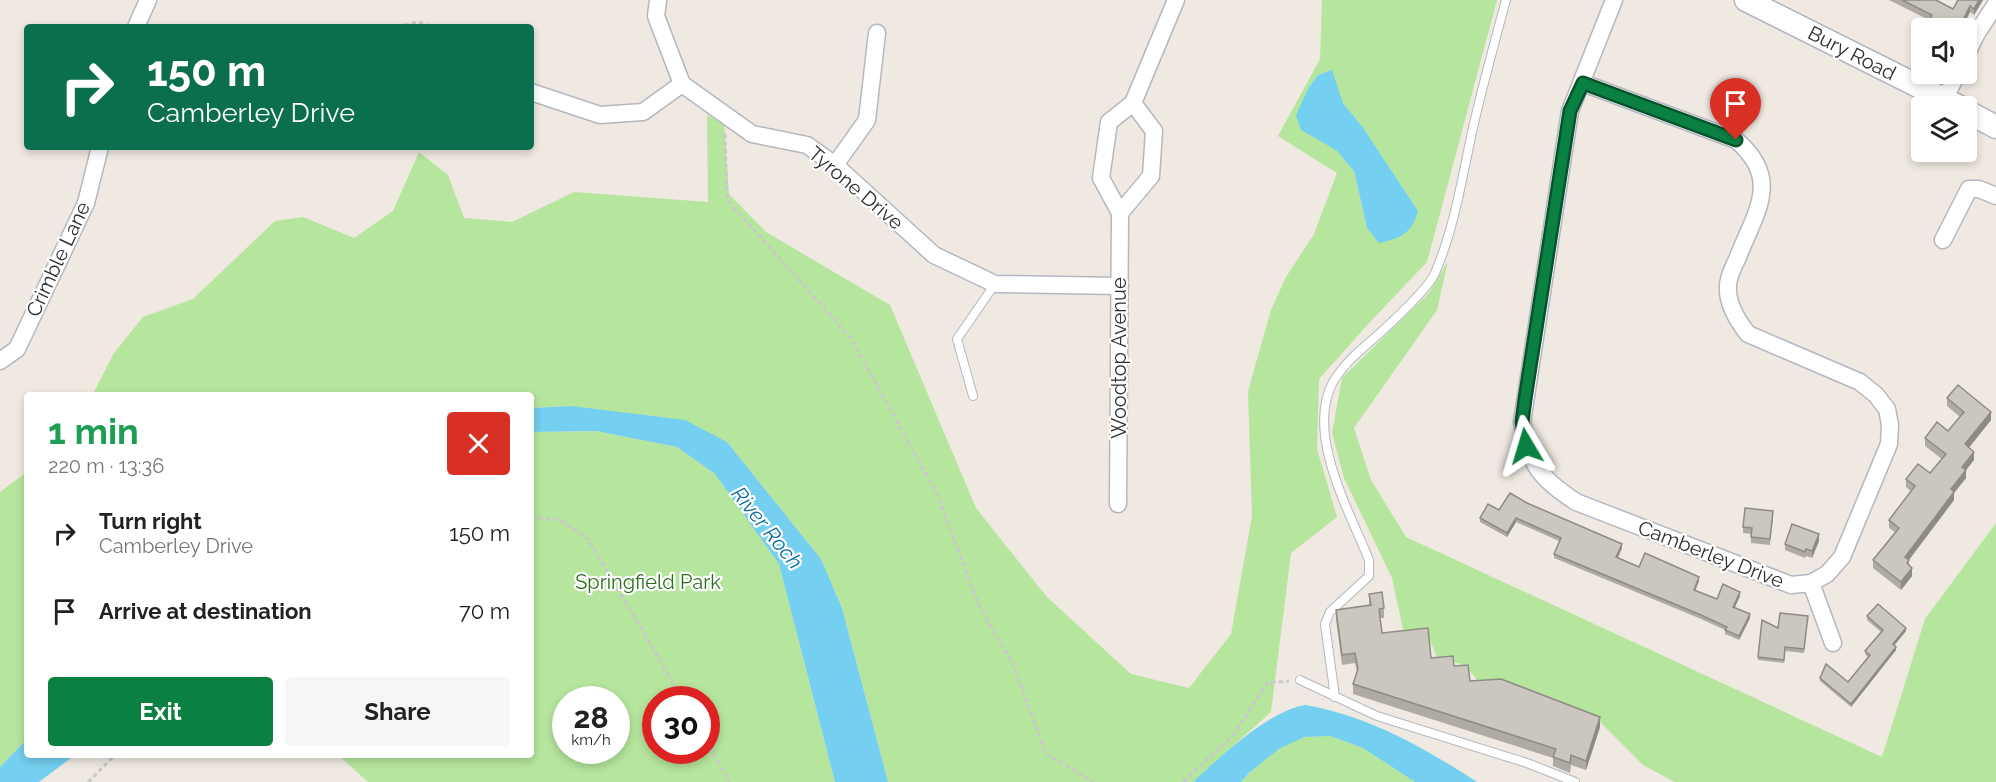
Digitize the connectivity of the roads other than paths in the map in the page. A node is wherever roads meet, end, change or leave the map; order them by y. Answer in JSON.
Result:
{"nodes":[{"id":1,"x":148,"y":0,"type":"edge"},
{"id":2,"x":658,"y":0,"type":"edge"},
{"id":3,"x":1176,"y":0,"type":"edge"},
{"id":4,"x":1506,"y":0,"type":"edge"},
{"id":5,"x":1614,"y":0,"type":"edge"},
{"id":6,"x":1746,"y":0,"type":"edge"},
{"id":7,"x":1996,"y":4,"type":"edge"},
{"id":8,"x":137,"y":24,"type":"edge"},
{"id":9,"x":877,"y":33,"type":"dead end"},
{"id":10,"x":1977,"y":33,"type":"edge"},
{"id":11,"x":1583,"y":83,"type":"junction"},
{"id":12,"x":682,"y":84,"type":"junction"},
{"id":13,"x":534,"y":93,"type":"edge"},
{"id":14,"x":1937,"y":96,"type":"edge"},
{"id":15,"x":1132,"y":103,"type":"junction"},
{"id":16,"x":1977,"y":117,"type":"edge"},
{"id":17,"x":1996,"y":127,"type":"edge"},
{"id":18,"x":99,"y":150,"type":"edge"},
{"id":19,"x":835,"y":165,"type":"junction"},
{"id":20,"x":1996,"y":196,"type":"edge"},
{"id":21,"x":1120,"y":213,"type":"junction"},
{"id":22,"x":1943,"y":240,"type":"dead end"},
{"id":23,"x":995,"y":284,"type":"junction"},
{"id":24,"x":1120,"y":286,"type":"junction"},
{"id":25,"x":0,"y":362,"type":"edge"},
{"id":26,"x":973,"y":396,"type":"dead end"},
{"id":27,"x":1118,"y":504,"type":"dead end"},
{"id":28,"x":1811,"y":583,"type":"junction"},
{"id":29,"x":1833,"y":645,"type":"dead end"},
{"id":30,"x":1300,"y":680,"type":"road end"},
{"id":31,"x":1335,"y":697,"type":"junction"},
{"id":32,"x":1575,"y":782,"type":"edge"}],
"edges":[{"from":1,"to":8,"type":"street"},
{"from":2,"to":12,"type":"street"},
{"from":3,"to":15,"type":"street","name":"Woodtop Avenue"},
{"from":4,"to":31,"type":"lane"},
{"from":5,"to":11,"type":"street","name":"Camberley Drive"},
{"from":6,"to":14,"type":"main road","name":"Bury Road"},
{"from":7,"to":10,"type":"street"},
{"from":9,"to":19,"type":"street"},
{"from":11,"to":28,"type":"street","name":"Camberley Drive"},
{"from":11,"to":28,"type":"street","name":"Camberley Drive"},
{"from":12,"to":13,"type":"street"},
{"from":12,"to":19,"type":"street","name":"Tyrone Drive"},
{"from":15,"to":21,"type":"street","name":"Woodtop Avenue"},
{"from":15,"to":21,"type":"street"},
{"from":16,"to":17,"type":"main road"},
{"from":18,"to":25,"type":"street","name":"Crimble Lane"},
{"from":19,"to":23,"type":"street","name":"Tyrone Drive"},
{"from":20,"to":22,"type":"street"},
{"from":21,"to":24,"type":"street","name":"Woodtop Avenue"},
{"from":23,"to":24,"type":"street","name":"Tyrone Drive"},
{"from":23,"to":26,"type":"lane"},
{"from":24,"to":27,"type":"street","name":"Woodtop Avenue"},
{"from":28,"to":29,"type":"street"},
{"from":30,"to":31,"type":"lane"},
{"from":31,"to":32,"type":"lane"}]}
